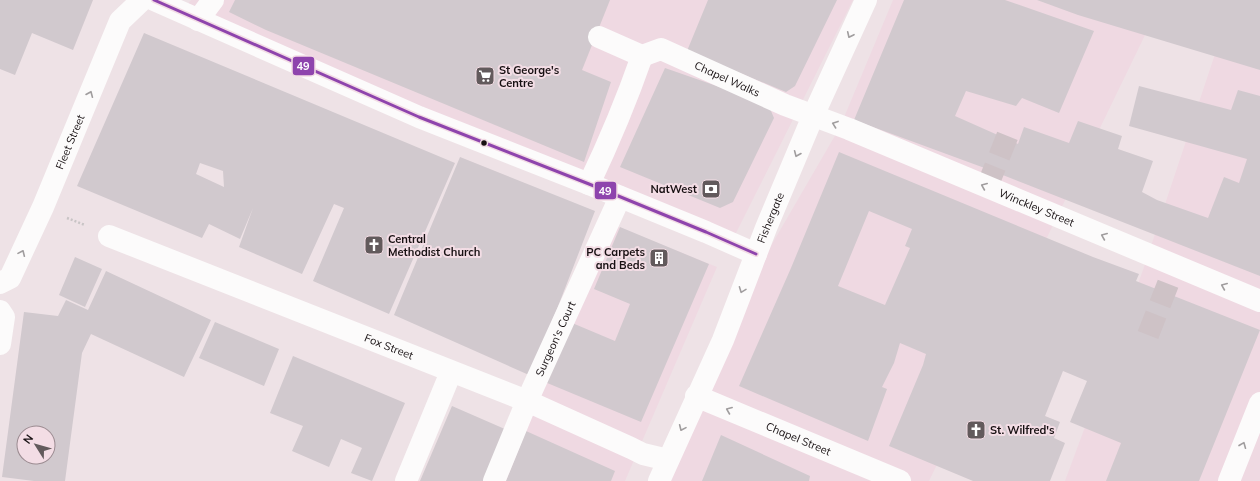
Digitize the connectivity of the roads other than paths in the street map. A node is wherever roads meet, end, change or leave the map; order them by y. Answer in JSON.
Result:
{"nodes":[{"id":1,"x":142,"y":0,"type":"edge"},
{"id":2,"x":154,"y":0,"type":"edge"},
{"id":3,"x":213,"y":0,"type":"edge"},
{"id":4,"x":866,"y":0,"type":"edge"},
{"id":5,"x":198,"y":20,"type":"junction"},
{"id":6,"x":599,"y":37,"type":"dead end"},
{"id":7,"x":642,"y":56,"type":"junction"},
{"id":8,"x":813,"y":116,"type":"junction"},
{"id":9,"x":589,"y":184,"type":"junction"},
{"id":10,"x":620,"y":197,"type":"junction"},
{"id":11,"x":109,"y":236,"type":"road end"},
{"id":12,"x":756,"y":254,"type":"junction"},
{"id":13,"x":0,"y":284,"type":"edge"},
{"id":14,"x":1260,"y":301,"type":"edge"},
{"id":15,"x":0,"y":311,"type":"edge"},
{"id":16,"x":0,"y":344,"type":"edge"},
{"id":17,"x":451,"y":372,"type":"junction"},
{"id":18,"x":696,"y":396,"type":"junction"},
{"id":19,"x":527,"y":401,"type":"junction"},
{"id":20,"x":1260,"y":403,"type":"edge"},
{"id":21,"x":668,"y":460,"type":"junction"},
{"id":22,"x":406,"y":481,"type":"edge"},
{"id":23,"x":494,"y":481,"type":"edge"},
{"id":24,"x":659,"y":481,"type":"edge"},
{"id":25,"x":900,"y":481,"type":"edge"},
{"id":26,"x":1229,"y":481,"type":"edge"}],
"edges":[{"from":13,"to":1,"type":"street","name":"Fleet Street","one_way":true},
{"from":2,"to":5,"type":"street"},
{"from":3,"to":5,"type":"street"},
{"from":4,"to":8,"type":"street","name":"Fishergate","one_way":true},
{"from":5,"to":9,"type":"street"},
{"from":6,"to":7,"type":"street"},
{"from":7,"to":8,"type":"street","name":"Chapel Walks"},
{"from":7,"to":9,"type":"street"},
{"from":8,"to":12,"type":"street","name":"Fishergate","one_way":true},
{"from":14,"to":8,"type":"street","name":"Winckley Street","one_way":true},
{"from":9,"to":10,"type":"street"},
{"from":10,"to":12,"type":"street"},
{"from":10,"to":19,"type":"street","name":"Surgeon's Court"},
{"from":11,"to":17,"type":"street","name":"Fox Street"},
{"from":12,"to":18,"type":"street","name":"Fishergate","one_way":true},
{"from":15,"to":16,"type":"street"},
{"from":17,"to":19,"type":"street","name":"Fox Street"},
{"from":17,"to":22,"type":"street"},
{"from":18,"to":21,"type":"street","name":"Fishergate","one_way":true},
{"from":25,"to":18,"type":"street","name":"Chapel Street","one_way":true},
{"from":19,"to":21,"type":"street","name":"Fox Street"},
{"from":19,"to":23,"type":"street","name":"Surgeon's Court"},
{"from":26,"to":20,"type":"street","one_way":true},
{"from":21,"to":24,"type":"street","name":"Fishergate"}]}
